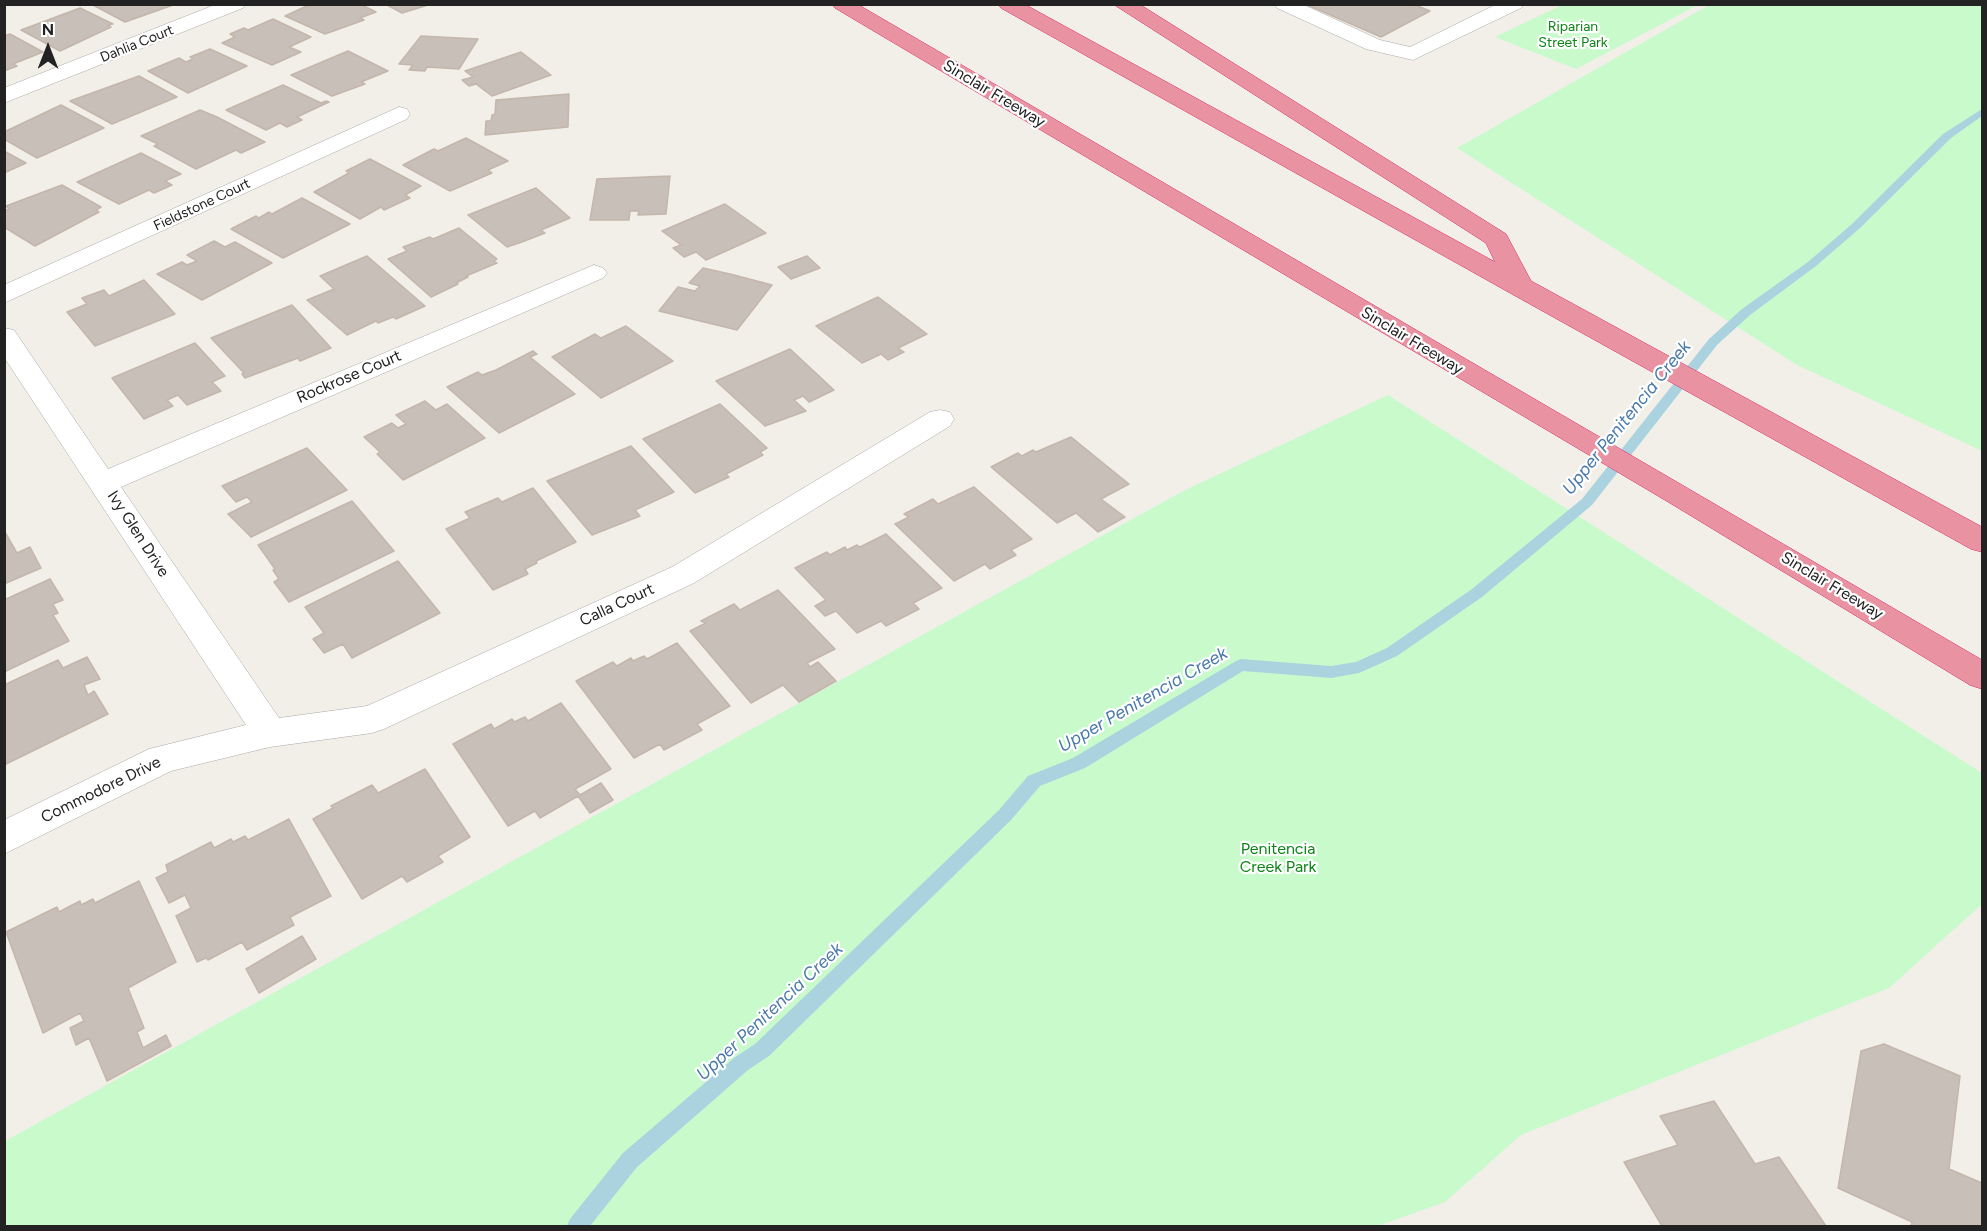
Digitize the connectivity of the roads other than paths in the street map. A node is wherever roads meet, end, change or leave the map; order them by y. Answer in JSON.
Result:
{"nodes":[{"id":1,"x":236,"y":4,"type":"edge"},
{"id":2,"x":842,"y":4,"type":"edge"},
{"id":3,"x":1008,"y":4,"type":"edge"},
{"id":4,"x":1123,"y":4,"type":"edge"},
{"id":5,"x":1284,"y":4,"type":"edge"},
{"id":6,"x":1514,"y":4,"type":"edge"},
{"id":7,"x":4,"y":96,"type":"edge"},
{"id":8,"x":399,"y":114,"type":"dead end"},
{"id":9,"x":594,"y":273,"type":"dead end"},
{"id":10,"x":1521,"y":288,"type":"junction"},
{"id":11,"x":4,"y":296,"type":"edge"},
{"id":12,"x":4,"y":336,"type":"edge"},
{"id":13,"x":940,"y":419,"type":"dead end"},
{"id":14,"x":104,"y":482,"type":"junction"},
{"id":15,"x":1983,"y":541,"type":"edge"},
{"id":16,"x":1983,"y":676,"type":"edge"},
{"id":17,"x":270,"y":733,"type":"junction"},
{"id":18,"x":4,"y":838,"type":"edge"}],
"edges":[{"from":1,"to":7,"type":"street","name":"Dahlia Court"},
{"from":2,"to":16,"type":"highway","name":"Sinclair Freeway"},
{"from":3,"to":10,"type":"highway"},
{"from":4,"to":10,"type":"highway"},
{"from":5,"to":6,"type":"street"},
{"from":8,"to":11,"type":"street","name":"Fieldstone Court"},
{"from":9,"to":14,"type":"street","name":"Rockrose Court"},
{"from":10,"to":15,"type":"highway"},
{"from":12,"to":14,"type":"street","name":"Ivy Glen Drive"},
{"from":13,"to":17,"type":"street","name":"Calla Court"},
{"from":14,"to":17,"type":"street","name":"Ivy Glen Drive"},
{"from":17,"to":18,"type":"street","name":"Commodore Drive"}]}
